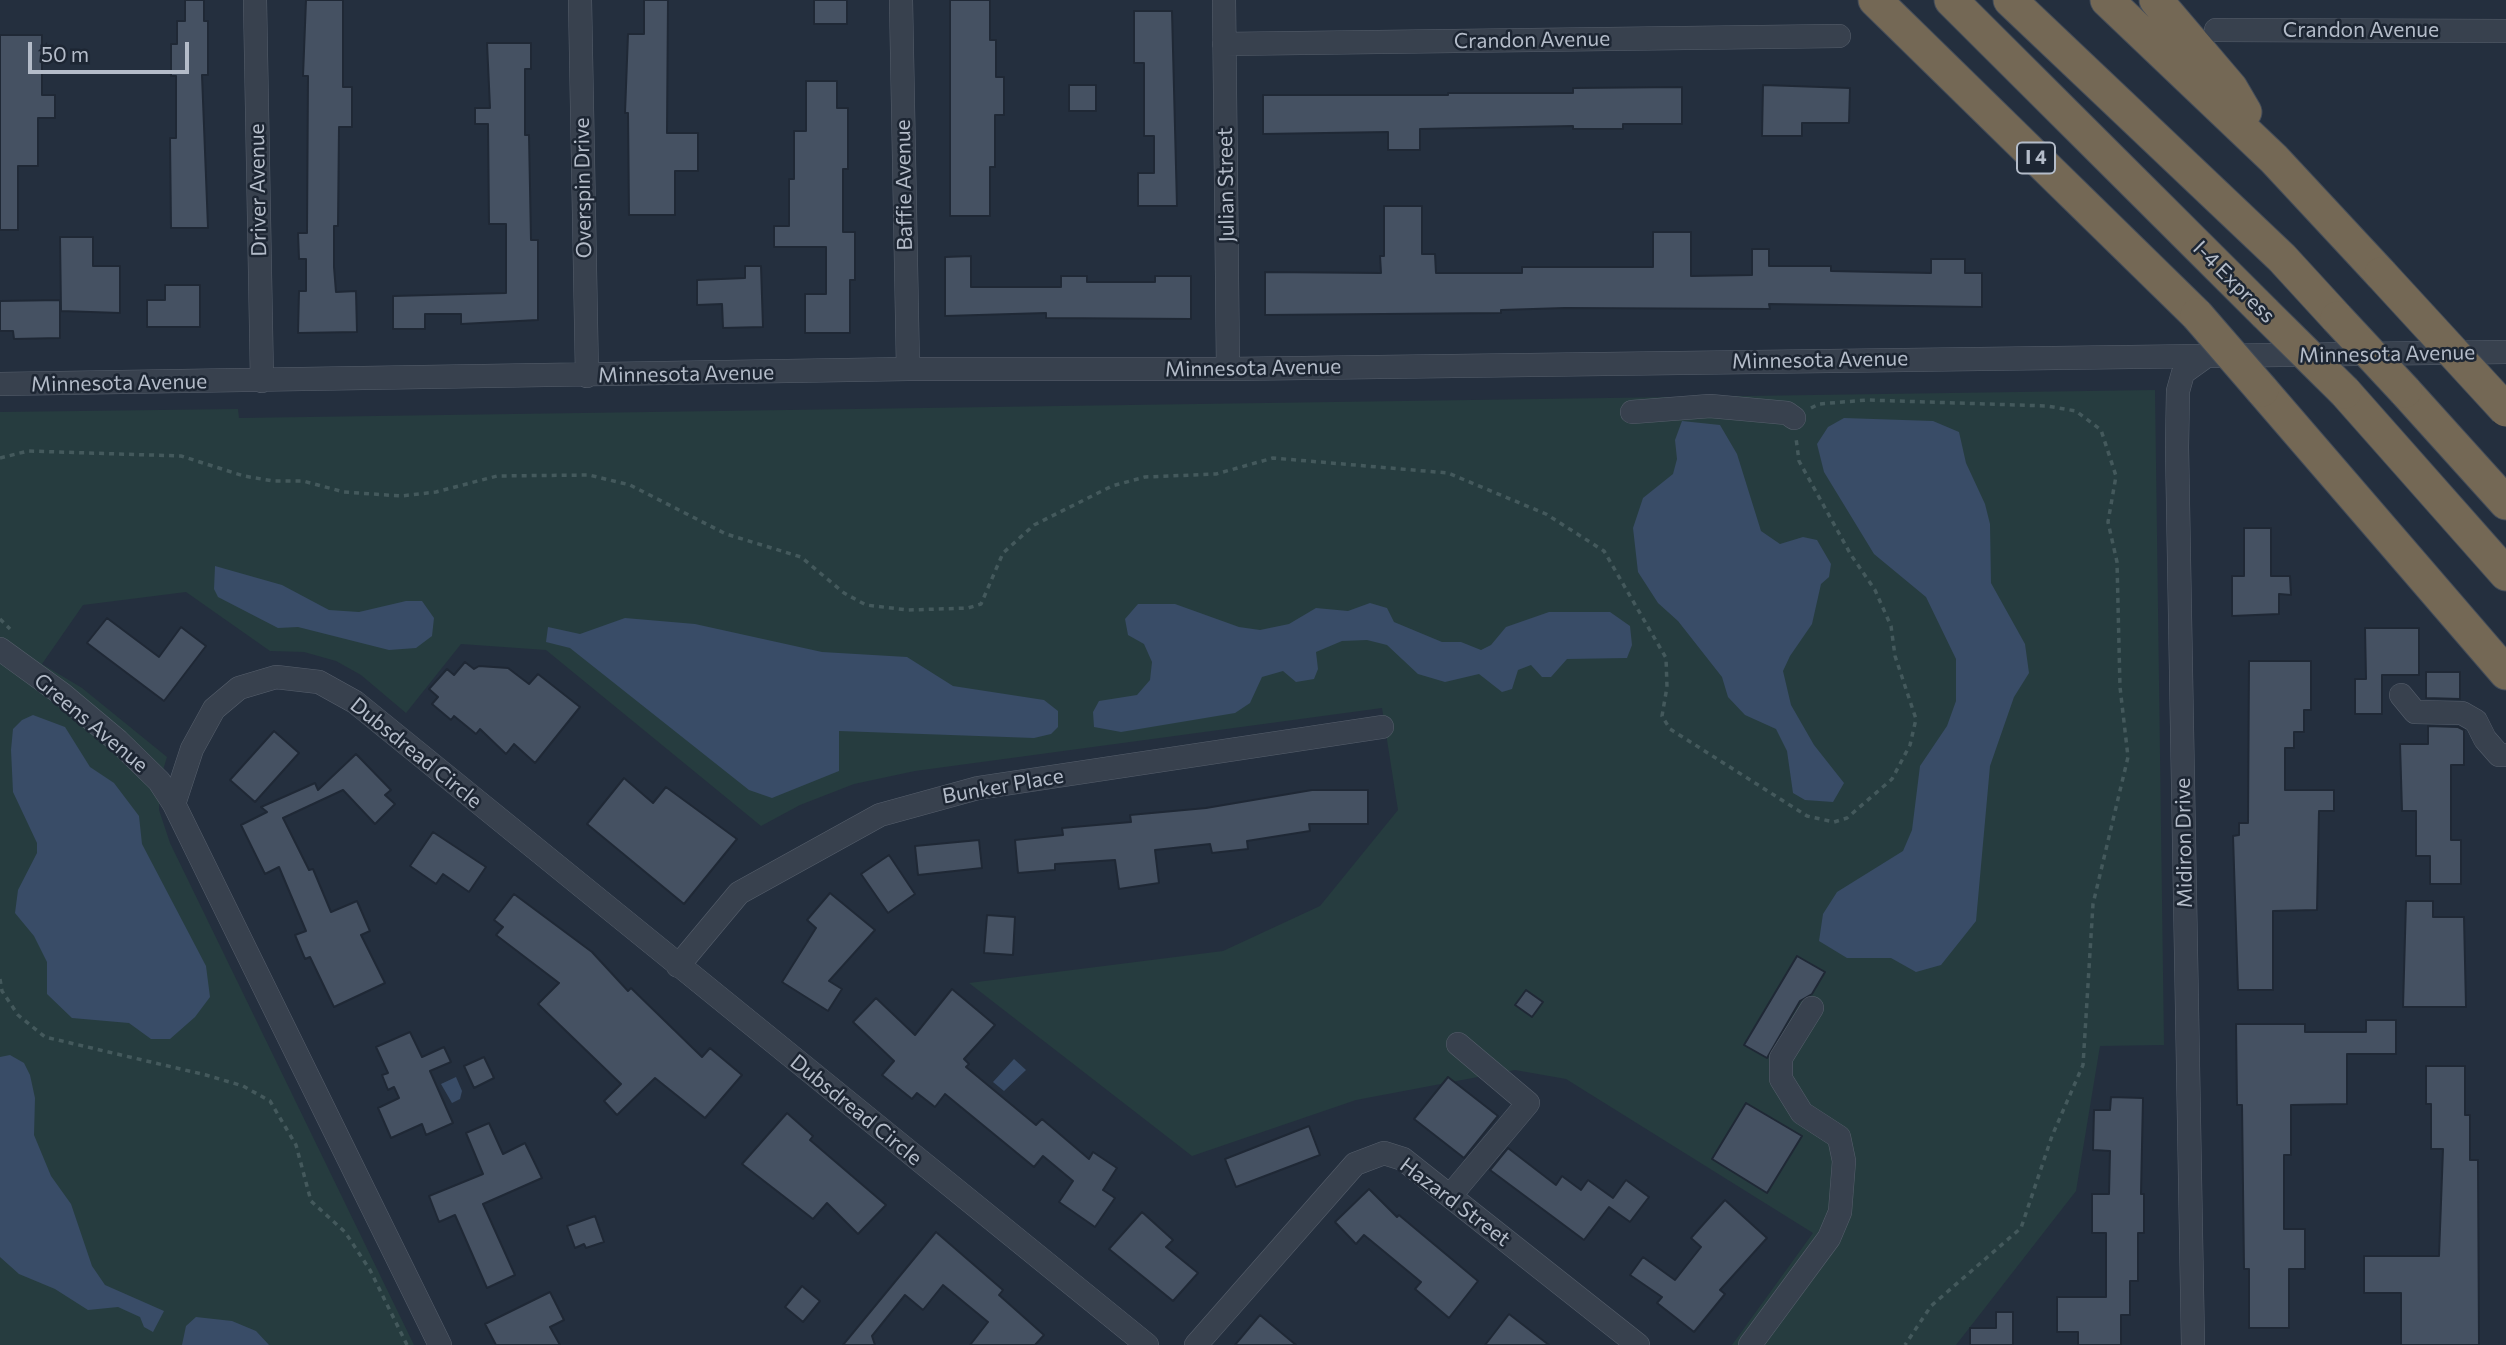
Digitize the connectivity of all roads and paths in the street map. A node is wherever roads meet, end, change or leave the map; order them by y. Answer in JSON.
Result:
{"nodes":[{"id":1,"x":255,"y":0,"type":"edge"},
{"id":2,"x":580,"y":0,"type":"edge"},
{"id":3,"x":901,"y":0,"type":"edge"},
{"id":4,"x":1224,"y":0,"type":"edge"},
{"id":5,"x":1875,"y":0,"type":"edge"},
{"id":6,"x":1951,"y":0,"type":"edge"},
{"id":7,"x":2010,"y":0,"type":"edge"},
{"id":8,"x":2107,"y":0,"type":"edge"},
{"id":9,"x":2156,"y":0,"type":"edge"},
{"id":10,"x":2216,"y":30,"type":"dead end"},
{"id":11,"x":2506,"y":31,"type":"edge"},
{"id":12,"x":1839,"y":36,"type":"dead end"},
{"id":13,"x":1224,"y":44,"type":"junction"},
{"id":14,"x":2274,"y":159,"type":"junction"},
{"id":15,"x":2506,"y":352,"type":"edge"},
{"id":16,"x":2208,"y":355,"type":"junction"},
{"id":17,"x":908,"y":369,"type":"junction"},
{"id":18,"x":1228,"y":369,"type":"junction"},
{"id":19,"x":587,"y":376,"type":"junction"},
{"id":20,"x":262,"y":381,"type":"junction"},
{"id":21,"x":0,"y":384,"type":"edge"},
{"id":22,"x":2506,"y":410,"type":"edge"},
{"id":23,"x":1632,"y":412,"type":"dead end"},
{"id":24,"x":1794,"y":418,"type":"junction"},
{"id":25,"x":0,"y":458,"type":"edge"},
{"id":26,"x":2506,"y":502,"type":"edge"},
{"id":27,"x":2496,"y":563,"type":"edge"},
{"id":28,"x":0,"y":649,"type":"edge"},
{"id":29,"x":2499,"y":664,"type":"edge"},
{"id":30,"x":2401,"y":695,"type":"dead end"},
{"id":31,"x":1382,"y":727,"type":"dead end"},
{"id":32,"x":2506,"y":755,"type":"edge"},
{"id":33,"x":174,"y":804,"type":"junction"},
{"id":34,"x":678,"y":966,"type":"junction"},
{"id":35,"x":0,"y":979,"type":"edge"},
{"id":36,"x":1812,"y":1008,"type":"dead end"},
{"id":37,"x":1458,"y":1044,"type":"dead end"},
{"id":38,"x":1450,"y":1196,"type":"junction"},
{"id":39,"x":407,"y":1345,"type":"edge"},
{"id":40,"x":440,"y":1345,"type":"edge"},
{"id":41,"x":1147,"y":1345,"type":"edge"},
{"id":42,"x":1196,"y":1345,"type":"edge"},
{"id":43,"x":1638,"y":1345,"type":"edge"},
{"id":44,"x":1750,"y":1345,"type":"edge"},
{"id":45,"x":1905,"y":1345,"type":"edge"},
{"id":46,"x":2193,"y":1345,"type":"edge"}],
"edges":[{"from":1,"to":20,"type":"street","name":"Driver Avenue"},
{"from":2,"to":19,"type":"street","name":"Overspin Drive"},
{"from":3,"to":17,"type":"street","name":"Baffie Avenue"},
{"from":4,"to":13,"type":"street","name":"Julian Street"},
{"from":5,"to":29,"type":"highway","number":"I 4","bridge":true},
{"from":6,"to":27,"type":"highway","name":"I-4 Express","bridge":true},
{"from":7,"to":26,"type":"highway","bridge":true},
{"from":8,"to":14,"type":"highway"},
{"from":9,"to":14,"type":"highway"},
{"from":10,"to":11,"type":"street","name":"Crandon Avenue"},
{"from":12,"to":13,"type":"street","name":"Crandon Avenue"},
{"from":13,"to":18,"type":"street","name":"Julian Street"},
{"from":14,"to":22,"type":"highway","bridge":true},
{"from":15,"to":16,"type":"street","name":"Minnesota Avenue"},
{"from":16,"to":18,"type":"street","name":"Minnesota Avenue"},
{"from":16,"to":46,"type":"street","name":"Midiron Drive"},
{"from":17,"to":18,"type":"street","name":"Minnesota Avenue"},
{"from":17,"to":19,"type":"street","name":"Minnesota Avenue"},
{"from":19,"to":20,"type":"street","name":"Minnesota Avenue"},
{"from":20,"to":21,"type":"street","name":"Minnesota Avenue"},
{"from":23,"to":24,"type":"street"},
{"from":24,"to":25,"type":"path"},
{"from":24,"to":45,"type":"path"},
{"from":28,"to":33,"type":"street","name":"Greens Avenue"},
{"from":30,"to":32,"type":"street"},
{"from":31,"to":34,"type":"street","name":"Bunker Place"},
{"from":33,"to":34,"type":"street","name":"Dubsdread Circle"},
{"from":33,"to":40,"type":"street"},
{"from":34,"to":41,"type":"street","name":"Dubsdread Circle"},
{"from":35,"to":39,"type":"path"},
{"from":36,"to":44,"type":"street"},
{"from":37,"to":38,"type":"street"},
{"from":38,"to":42,"type":"street","name":"Hazard Street"},
{"from":38,"to":43,"type":"street","name":"Hazard Street"}]}
